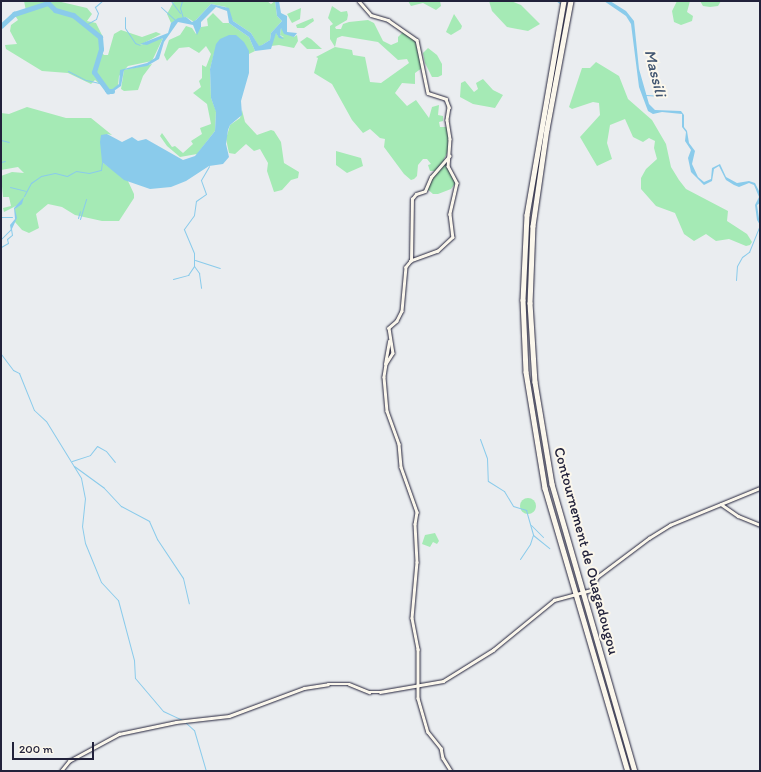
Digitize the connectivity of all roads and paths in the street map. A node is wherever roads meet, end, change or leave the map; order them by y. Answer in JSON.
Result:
{"nodes":[{"id":1,"x":359,"y":1,"type":"edge"},
{"id":2,"x":564,"y":1,"type":"edge"},
{"id":3,"x":571,"y":1,"type":"edge"},
{"id":4,"x":449,"y":156,"type":"junction"},
{"id":5,"x":411,"y":261,"type":"junction"},
{"id":6,"x":390,"y":340,"type":"junction"},
{"id":7,"x":385,"y":366,"type":"junction"},
{"id":8,"x":760,"y":488,"type":"edge"},
{"id":9,"x":720,"y":504,"type":"junction"},
{"id":10,"x":760,"y":524,"type":"edge"},
{"id":11,"x":583,"y":593,"type":"junction"},
{"id":12,"x":577,"y":595,"type":"junction"},
{"id":13,"x":418,"y":685,"type":"junction"},
{"id":14,"x":61,"y":771,"type":"edge"},
{"id":15,"x":451,"y":771,"type":"edge"},
{"id":16,"x":628,"y":771,"type":"edge"},
{"id":17,"x":635,"y":771,"type":"edge"}],
"edges":[{"from":1,"to":4,"type":"street"},
{"from":2,"to":12,"type":"highway","name":"Contournement de Ouagadougou"},
{"from":3,"to":11,"type":"highway","name":"Contournement de Ouagadougou"},
{"from":4,"to":5,"type":"street"},
{"from":4,"to":5,"type":"street"},
{"from":5,"to":6,"type":"street"},
{"from":6,"to":7,"type":"street"},
{"from":6,"to":7,"type":"street"},
{"from":7,"to":13,"type":"street"},
{"from":8,"to":9,"type":"street"},
{"from":9,"to":10,"type":"street"},
{"from":9,"to":11,"type":"street"},
{"from":11,"to":12,"type":"street"},
{"from":11,"to":17,"type":"highway","name":"Contournement de Ouagadougou"},
{"from":12,"to":13,"type":"street"},
{"from":12,"to":16,"type":"highway","name":"Contournement de Ouagadougou"},
{"from":13,"to":14,"type":"street"},
{"from":13,"to":15,"type":"street"}]}
